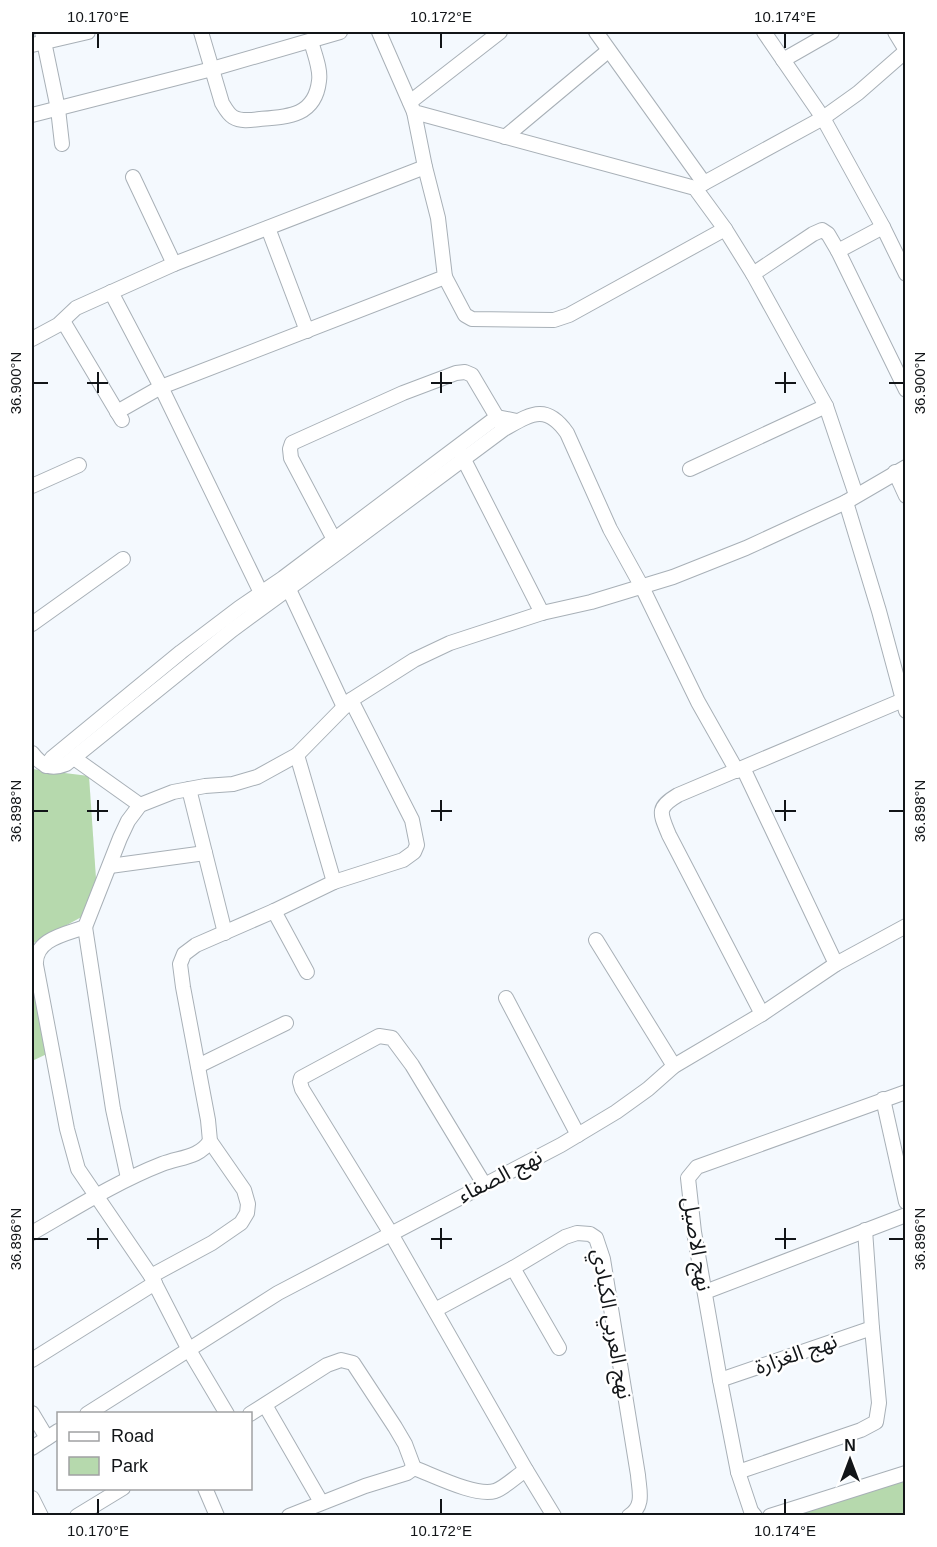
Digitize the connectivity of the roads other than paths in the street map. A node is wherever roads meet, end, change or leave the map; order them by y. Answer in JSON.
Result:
{"nodes":[{"id":1,"x":88,"y":32,"type":"edge"},
{"id":2,"x":201,"y":32,"type":"edge"},
{"id":3,"x":340,"y":32,"type":"edge"},
{"id":4,"x":379,"y":32,"type":"edge"},
{"id":5,"x":500,"y":32,"type":"edge"},
{"id":6,"x":596,"y":32,"type":"edge"},
{"id":7,"x":764,"y":32,"type":"edge"},
{"id":8,"x":832,"y":32,"type":"edge"},
{"id":9,"x":895,"y":32,"type":"edge"},
{"id":10,"x":40,"y":40,"type":"edge"},
{"id":11,"x":311,"y":41,"type":"junction"},
{"id":12,"x":906,"y":50,"type":"edge"},
{"id":13,"x":608,"y":51,"type":"junction"},
{"id":14,"x":783,"y":60,"type":"junction"},
{"id":15,"x":212,"y":69,"type":"junction"},
{"id":16,"x":412,"y":107,"type":"junction"},
{"id":17,"x":58,"y":109,"type":"junction"},
{"id":18,"x":32,"y":115,"type":"edge"},
{"id":19,"x":823,"y":118,"type":"junction"},
{"id":20,"x":505,"y":138,"type":"junction"},
{"id":21,"x":62,"y":144,"type":"dead end"},
{"id":22,"x":425,"y":167,"type":"junction"},
{"id":23,"x":133,"y":177,"type":"dead end"},
{"id":24,"x":699,"y":185,"type":"junction"},
{"id":25,"x":883,"y":227,"type":"junction"},
{"id":26,"x":268,"y":228,"type":"junction"},
{"id":27,"x":725,"y":229,"type":"junction"},
{"id":28,"x":838,"y":251,"type":"junction"},
{"id":29,"x":174,"y":264,"type":"junction"},
{"id":30,"x":753,"y":274,"type":"junction"},
{"id":31,"x":906,"y":274,"type":"edge"},
{"id":32,"x":445,"y":278,"type":"junction"},
{"id":33,"x":111,"y":292,"type":"junction"},
{"id":34,"x":63,"y":321,"type":"junction"},
{"id":35,"x":307,"y":331,"type":"junction"},
{"id":36,"x":32,"y":339,"type":"edge"},
{"id":37,"x":161,"y":387,"type":"junction"},
{"id":38,"x":906,"y":390,"type":"edge"},
{"id":39,"x":826,"y":406,"type":"junction"},
{"id":40,"x":500,"y":423,"type":"junction"},
{"id":41,"x":461,"y":454,"type":"junction"},
{"id":42,"x":79,"y":465,"type":"dead end"},
{"id":43,"x":690,"y":469,"type":"dead end"},
{"id":44,"x":900,"y":470,"type":"edge"},
{"id":45,"x":32,"y":486,"type":"edge"},
{"id":46,"x":906,"y":496,"type":"edge"},
{"id":47,"x":851,"y":498,"type":"junction"},
{"id":48,"x":338,"y":546,"type":"junction"},
{"id":49,"x":123,"y":560,"type":"dead end"},
{"id":50,"x":286,"y":584,"type":"junction"},
{"id":51,"x":642,"y":587,"type":"junction"},
{"id":52,"x":263,"y":598,"type":"junction"},
{"id":53,"x":542,"y":613,"type":"junction"},
{"id":54,"x":32,"y":624,"type":"edge"},
{"id":55,"x":347,"y":704,"type":"junction"},
{"id":56,"x":904,"y":705,"type":"edge"},
{"id":57,"x":32,"y":753,"type":"edge"},
{"id":58,"x":297,"y":755,"type":"junction"},
{"id":59,"x":74,"y":758,"type":"junction"},
{"id":60,"x":46,"y":766,"type":"junction"},
{"id":61,"x":740,"y":770,"type":"junction"},
{"id":62,"x":189,"y":789,"type":"junction"},
{"id":63,"x":140,"y":805,"type":"junction"},
{"id":64,"x":205,"y":853,"type":"junction"},
{"id":65,"x":110,"y":866,"type":"junction"},
{"id":66,"x":334,"y":882,"type":"junction"},
{"id":67,"x":274,"y":911,"type":"junction"},
{"id":68,"x":906,"y":926,"type":"edge"},
{"id":69,"x":85,"y":927,"type":"junction"},
{"id":70,"x":225,"y":933,"type":"junction"},
{"id":71,"x":596,"y":940,"type":"dead end"},
{"id":72,"x":836,"y":964,"type":"junction"},
{"id":73,"x":307,"y":972,"type":"dead end"},
{"id":74,"x":506,"y":998,"type":"dead end"},
{"id":75,"x":762,"y":1014,"type":"junction"},
{"id":76,"x":286,"y":1023,"type":"dead end"},
{"id":77,"x":198,"y":1066,"type":"junction"},
{"id":78,"x":674,"y":1066,"type":"junction"},
{"id":79,"x":906,"y":1092,"type":"edge"},
{"id":80,"x":883,"y":1099,"type":"junction"},
{"id":81,"x":578,"y":1135,"type":"junction"},
{"id":82,"x":210,"y":1141,"type":"junction"},
{"id":83,"x":128,"y":1178,"type":"junction"},
{"id":84,"x":484,"y":1185,"type":"junction"},
{"id":85,"x":98,"y":1195,"type":"junction"},
{"id":86,"x":906,"y":1202,"type":"edge"},
{"id":87,"x":906,"y":1215,"type":"edge"},
{"id":88,"x":866,"y":1230,"type":"junction"},
{"id":89,"x":390,"y":1232,"type":"junction"},
{"id":90,"x":32,"y":1233,"type":"edge"},
{"id":91,"x":513,"y":1268,"type":"junction"},
{"id":92,"x":153,"y":1280,"type":"junction"},
{"id":93,"x":705,"y":1292,"type":"junction"},
{"id":94,"x":435,"y":1310,"type":"junction"},
{"id":95,"x":872,"y":1328,"type":"junction"},
{"id":96,"x":559,"y":1348,"type":"dead end"},
{"id":97,"x":189,"y":1350,"type":"junction"},
{"id":98,"x":32,"y":1360,"type":"edge"},
{"id":99,"x":720,"y":1380,"type":"junction"},
{"id":100,"x":265,"y":1405,"type":"junction"},
{"id":101,"x":89,"y":1412,"type":"edge"},
{"id":102,"x":226,"y":1412,"type":"edge"},
{"id":103,"x":32,"y":1413,"type":"edge"},
{"id":104,"x":252,"y":1413,"type":"edge"},
{"id":105,"x":53,"y":1434,"type":"edge"},
{"id":106,"x":32,"y":1448,"type":"edge"},
{"id":107,"x":414,"y":1468,"type":"junction"},
{"id":108,"x":526,"y":1470,"type":"junction"},
{"id":109,"x":738,"y":1472,"type":"junction"},
{"id":110,"x":906,"y":1473,"type":"edge"},
{"id":111,"x":120,"y":1490,"type":"edge"},
{"id":112,"x":206,"y":1490,"type":"edge"},
{"id":113,"x":32,"y":1498,"type":"edge"},
{"id":114,"x":321,"y":1502,"type":"junction"},
{"id":115,"x":41,"y":1515,"type":"edge"},
{"id":116,"x":77,"y":1515,"type":"edge"},
{"id":117,"x":217,"y":1515,"type":"edge"},
{"id":118,"x":289,"y":1515,"type":"edge"},
{"id":119,"x":554,"y":1515,"type":"edge"},
{"id":120,"x":629,"y":1515,"type":"edge"},
{"id":121,"x":755,"y":1515,"type":"edge"},
{"id":122,"x":770,"y":1515,"type":"edge"}],
"edges":[{"from":1,"to":10,"type":"street"},
{"from":2,"to":15,"type":"street"},
{"from":3,"to":11,"type":"street"},
{"from":4,"to":16,"type":"street"},
{"from":5,"to":16,"type":"street"},
{"from":6,"to":13,"type":"street"},
{"from":7,"to":14,"type":"street"},
{"from":8,"to":14,"type":"street"},
{"from":9,"to":12,"type":"street"},
{"from":10,"to":17,"type":"street"},
{"from":11,"to":15,"type":"street"},
{"from":11,"to":15,"type":"street"},
{"from":12,"to":19,"type":"street"},
{"from":13,"to":20,"type":"street"},
{"from":13,"to":24,"type":"street"},
{"from":14,"to":19,"type":"street"},
{"from":15,"to":17,"type":"street"},
{"from":16,"to":20,"type":"street"},
{"from":16,"to":22,"type":"street"},
{"from":17,"to":18,"type":"street"},
{"from":17,"to":21,"type":"street"},
{"from":19,"to":24,"type":"street"},
{"from":19,"to":25,"type":"street"},
{"from":20,"to":24,"type":"street"},
{"from":22,"to":26,"type":"street"},
{"from":22,"to":32,"type":"street"},
{"from":23,"to":29,"type":"street"},
{"from":24,"to":27,"type":"street"},
{"from":25,"to":28,"type":"street"},
{"from":25,"to":31,"type":"street"},
{"from":26,"to":29,"type":"street"},
{"from":26,"to":35,"type":"street"},
{"from":27,"to":30,"type":"street"},
{"from":27,"to":32,"type":"street"},
{"from":28,"to":30,"type":"street"},
{"from":28,"to":38,"type":"street"},
{"from":29,"to":33,"type":"street"},
{"from":30,"to":39,"type":"street"},
{"from":32,"to":35,"type":"street"},
{"from":33,"to":34,"type":"street"},
{"from":33,"to":37,"type":"street"},
{"from":34,"to":36,"type":"street"},
{"from":34,"to":37,"type":"street"},
{"from":35,"to":37,"type":"street"},
{"from":37,"to":52,"type":"street"},
{"from":39,"to":43,"type":"street"},
{"from":39,"to":47,"type":"street"},
{"from":40,"to":41,"type":"street"},
{"from":40,"to":48,"type":"street"},
{"from":40,"to":51,"type":"street"},
{"from":41,"to":48,"type":"street"},
{"from":41,"to":53,"type":"street"},
{"from":42,"to":45,"type":"street"},
{"from":44,"to":46,"type":"street"},
{"from":44,"to":47,"type":"street"},
{"from":47,"to":51,"type":"street"},
{"from":47,"to":56,"type":"street"},
{"from":48,"to":50,"type":"street"},
{"from":49,"to":54,"type":"street"},
{"from":50,"to":52,"type":"street"},
{"from":50,"to":55,"type":"street"},
{"from":51,"to":53,"type":"street"},
{"from":51,"to":61,"type":"street"},
{"from":52,"to":59,"type":"street"},
{"from":52,"to":60,"type":"street"},
{"from":53,"to":55,"type":"street"},
{"from":55,"to":58,"type":"street"},
{"from":55,"to":66,"type":"street"},
{"from":56,"to":61,"type":"street"},
{"from":57,"to":60,"type":"street"},
{"from":58,"to":62,"type":"street"},
{"from":58,"to":66,"type":"street"},
{"from":59,"to":60,"type":"street"},
{"from":59,"to":63,"type":"street"},
{"from":61,"to":72,"type":"street"},
{"from":61,"to":75,"type":"street"},
{"from":62,"to":63,"type":"street"},
{"from":62,"to":64,"type":"street"},
{"from":63,"to":65,"type":"street"},
{"from":64,"to":65,"type":"street"},
{"from":64,"to":70,"type":"street"},
{"from":65,"to":69,"type":"street"},
{"from":66,"to":67,"type":"street"},
{"from":67,"to":70,"type":"street"},
{"from":67,"to":73,"type":"street"},
{"from":68,"to":72,"type":"street","name":"نهج الصفاء"},
{"from":69,"to":83,"type":"street"},
{"from":69,"to":85,"type":"street"},
{"from":70,"to":77,"type":"street"},
{"from":71,"to":78,"type":"street"},
{"from":72,"to":75,"type":"street","name":"نهج الصفاء"},
{"from":74,"to":81,"type":"street"},
{"from":75,"to":78,"type":"street","name":"نهج الصفاء"},
{"from":76,"to":77,"type":"street"},
{"from":77,"to":82,"type":"street"},
{"from":78,"to":81,"type":"street","name":"نهج الصفاء"},
{"from":79,"to":80,"type":"street","name":"نهج الاصيل"},
{"from":80,"to":86,"type":"street"},
{"from":80,"to":93,"type":"street","name":"نهج الاصيل"},
{"from":81,"to":84,"type":"street","name":"نهج الصفاء"},
{"from":82,"to":83,"type":"street"},
{"from":82,"to":92,"type":"street"},
{"from":83,"to":85,"type":"street"},
{"from":84,"to":89,"type":"street","name":"نهج الصفاء"},
{"from":84,"to":89,"type":"street"},
{"from":85,"to":90,"type":"street"},
{"from":85,"to":92,"type":"street"},
{"from":87,"to":88,"type":"street"},
{"from":88,"to":93,"type":"street"},
{"from":88,"to":95,"type":"street"},
{"from":89,"to":94,"type":"street"},
{"from":89,"to":97,"type":"street","name":"نهج الصفاء"},
{"from":91,"to":94,"type":"street","name":"نهج العربي الكبادي"},
{"from":91,"to":96,"type":"street"},
{"from":91,"to":120,"type":"street","name":"نهج العربي الكبادي"},
{"from":92,"to":97,"type":"street"},
{"from":92,"to":98,"type":"street"},
{"from":93,"to":99,"type":"street","name":"نهج الاصيل"},
{"from":94,"to":108,"type":"street"},
{"from":95,"to":99,"type":"street","name":"نهج الغزارة"},
{"from":95,"to":109,"type":"street"},
{"from":97,"to":101,"type":"street","name":"نهج الصفاء"},
{"from":97,"to":102,"type":"street"},
{"from":99,"to":109,"type":"street","name":"نهج الاصيل"},
{"from":100,"to":104,"type":"street"},
{"from":100,"to":107,"type":"street"},
{"from":100,"to":114,"type":"street"},
{"from":103,"to":105,"type":"street"},
{"from":105,"to":106,"type":"street"},
{"from":107,"to":108,"type":"street"},
{"from":107,"to":114,"type":"street"},
{"from":108,"to":119,"type":"street"},
{"from":109,"to":121,"type":"street","name":"نهج الاصيل"},
{"from":110,"to":122,"type":"street"},
{"from":111,"to":116,"type":"street"},
{"from":112,"to":117,"type":"street"},
{"from":113,"to":115,"type":"street"},
{"from":114,"to":118,"type":"street"}]}
